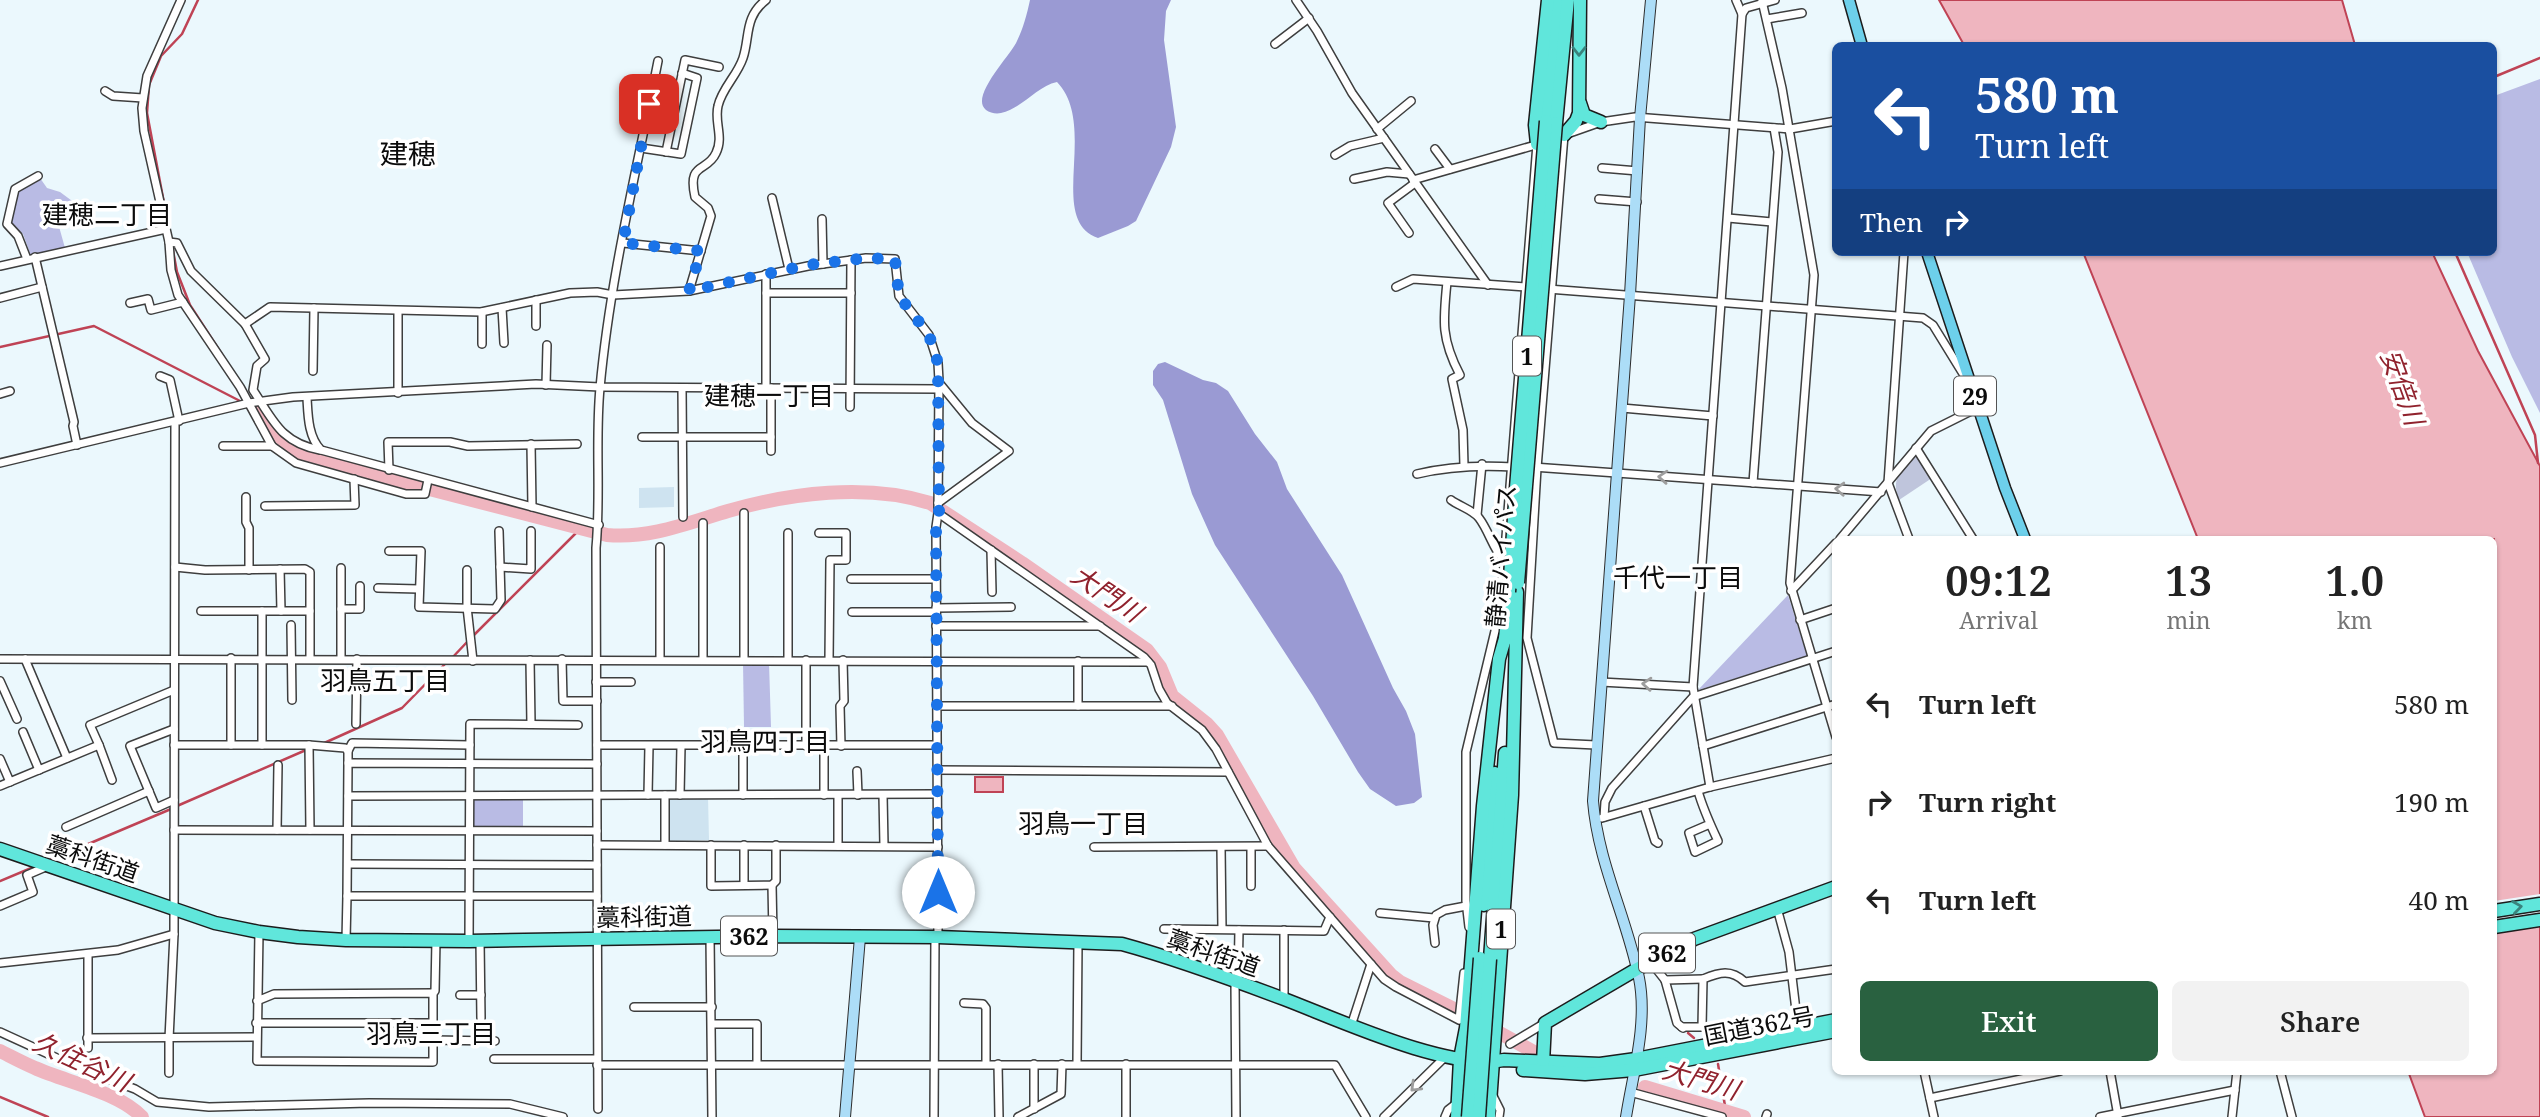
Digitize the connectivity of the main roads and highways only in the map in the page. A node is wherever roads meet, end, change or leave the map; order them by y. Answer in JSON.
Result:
{"nodes":[{"id":1,"x":1548,"y":0,"type":"edge"},
{"id":2,"x":1557,"y":0,"type":"edge"},
{"id":3,"x":1568,"y":0,"type":"edge"},
{"id":4,"x":1580,"y":0,"type":"edge"},
{"id":5,"x":1849,"y":0,"type":"edge"},
{"id":6,"x":1861,"y":42,"type":"edge"},
{"id":7,"x":1580,"y":103,"type":"junction"},
{"id":8,"x":1551,"y":122,"type":"junction"},
{"id":9,"x":1601,"y":122,"type":"road end"},
{"id":10,"x":1564,"y":135,"type":"road end"},
{"id":11,"x":1537,"y":144,"type":"road end"},
{"id":12,"x":1928,"y":256,"type":"edge"},
{"id":13,"x":2024,"y":536,"type":"edge"},
{"id":14,"x":1513,"y":592,"type":"junction"},
{"id":15,"x":1506,"y":635,"type":"junction"},
{"id":16,"x":0,"y":849,"type":"edge"},
{"id":17,"x":1832,"y":888,"type":"edge"},
{"id":18,"x":2540,"y":904,"type":"edge"},
{"id":19,"x":2497,"y":911,"type":"edge"},
{"id":20,"x":2540,"y":920,"type":"edge"},
{"id":21,"x":2497,"y":927,"type":"edge"},
{"id":22,"x":1485,"y":958,"type":"junction"},
{"id":23,"x":1832,"y":1021,"type":"edge"},
{"id":24,"x":1832,"y":1032,"type":"edge"},
{"id":25,"x":1460,"y":1059,"type":"junction"},
{"id":26,"x":1493,"y":1063,"type":"junction"},
{"id":27,"x":1543,"y":1063,"type":"junction"},
{"id":28,"x":1635,"y":1064,"type":"junction"},
{"id":29,"x":1457,"y":1117,"type":"edge"},
{"id":30,"x":1468,"y":1117,"type":"edge"},
{"id":31,"x":1479,"y":1117,"type":"edge"},
{"id":32,"x":1489,"y":1117,"type":"edge"}],
"edges":[{"from":1,"to":11,"type":"highway"},
{"from":2,"to":8,"type":"highway","name":"静清バイパス","number":"1"},
{"from":3,"to":8,"type":"highway","name":"静清バイパス","number":"1"},
{"from":4,"to":7,"type":"highway","one_way":true},
{"from":5,"to":6,"type":"main road"},
{"from":7,"to":9,"type":"highway"},
{"from":7,"to":10,"type":"highway"},
{"from":8,"to":14,"type":"highway","name":"静清バイパス","number":"1","bridge":true},
{"from":12,"to":13,"type":"main road","number":"29"},
{"from":14,"to":15,"type":"highway","name":"静清バイパス","number":"1"},
{"from":14,"to":22,"type":"highway","name":"静清バイパス","number":"1"},
{"from":14,"to":26,"type":"highway","number":"1"},
{"from":15,"to":22,"type":"highway","name":"静清バイパス","number":"1"},
{"from":15,"to":25,"type":"highway","number":"1"},
{"from":16,"to":25,"type":"highway","name":"藁科街道","number":"362"},
{"from":17,"to":27,"type":"highway","number":"362"},
{"from":19,"to":18,"type":"highway","one_way":true},
{"from":20,"to":21,"type":"highway"},
{"from":22,"to":30,"type":"highway","name":"静清バイパス","number":"1","bridge":true},
{"from":22,"to":31,"type":"highway","name":"静清バイパス","number":"1","bridge":true},
{"from":23,"to":28,"type":"highway","name":"国道362号","number":"362"},
{"from":24,"to":28,"type":"highway","name":"国道362号","number":"362"},
{"from":25,"to":26,"type":"highway","name":"藁科街道","number":"362"},
{"from":25,"to":29,"type":"highway","number":"1"},
{"from":26,"to":27,"type":"highway","name":"国道362号","number":"362"},
{"from":26,"to":28,"type":"highway","name":"国道362号","number":"362"},
{"from":26,"to":32,"type":"highway","number":"1"},
{"from":27,"to":28,"type":"highway","name":"国道362号","number":"362"}]}
